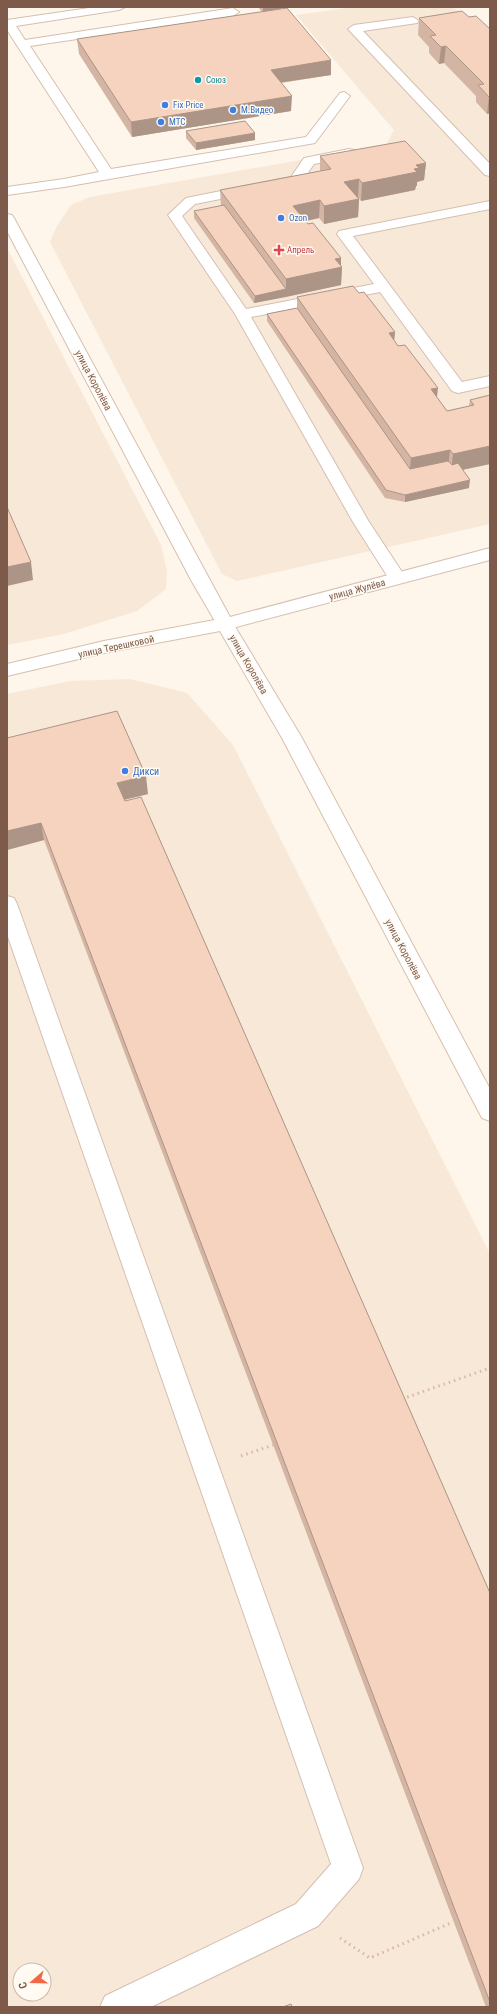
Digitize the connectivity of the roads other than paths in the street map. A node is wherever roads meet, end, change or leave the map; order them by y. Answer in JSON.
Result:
{"nodes":[{"id":1,"x":119,"y":7,"type":"edge"},
{"id":2,"x":233,"y":12,"type":"dead end"},
{"id":3,"x":413,"y":21,"type":"dead end"},
{"id":4,"x":8,"y":24,"type":"edge"},
{"id":5,"x":22,"y":44,"type":"junction"},
{"id":6,"x":344,"y":96,"type":"dead end"},
{"id":7,"x":362,"y":151,"type":"edge"},
{"id":8,"x":490,"y":172,"type":"edge"},
{"id":9,"x":107,"y":174,"type":"junction"},
{"id":10,"x":7,"y":191,"type":"edge"},
{"id":11,"x":490,"y":205,"type":"edge"},
{"id":12,"x":7,"y":218,"type":"edge"},
{"id":13,"x":383,"y":287,"type":"junction"},
{"id":14,"x":242,"y":314,"type":"junction"},
{"id":15,"x":490,"y":381,"type":"edge"},
{"id":16,"x":490,"y":554,"type":"edge"},
{"id":17,"x":397,"y":578,"type":"junction"},
{"id":18,"x":225,"y":624,"type":"junction"},
{"id":19,"x":7,"y":670,"type":"edge"},
{"id":20,"x":7,"y":904,"type":"edge"},
{"id":21,"x":490,"y":1111,"type":"edge"},
{"id":22,"x":116,"y":2007,"type":"edge"}],
"edges":[{"from":1,"to":4,"type":"street"},
{"from":2,"to":5,"type":"street"},
{"from":3,"to":8,"type":"street"},
{"from":4,"to":5,"type":"street"},
{"from":5,"to":9,"type":"street"},
{"from":6,"to":9,"type":"street"},
{"from":7,"to":14,"type":"street"},
{"from":9,"to":10,"type":"street"},
{"from":11,"to":13,"type":"street"},
{"from":12,"to":18,"type":"street","name":"улица Королёва"},
{"from":13,"to":14,"type":"street"},
{"from":13,"to":15,"type":"street"},
{"from":14,"to":17,"type":"street"},
{"from":16,"to":17,"type":"street","name":"улица Жулёва"},
{"from":17,"to":18,"type":"street","name":"улица Жулёва"},
{"from":18,"to":19,"type":"street","name":"улица Терешковой"},
{"from":18,"to":21,"type":"street","name":"улица Королёва"},
{"from":20,"to":22,"type":"street"}]}
